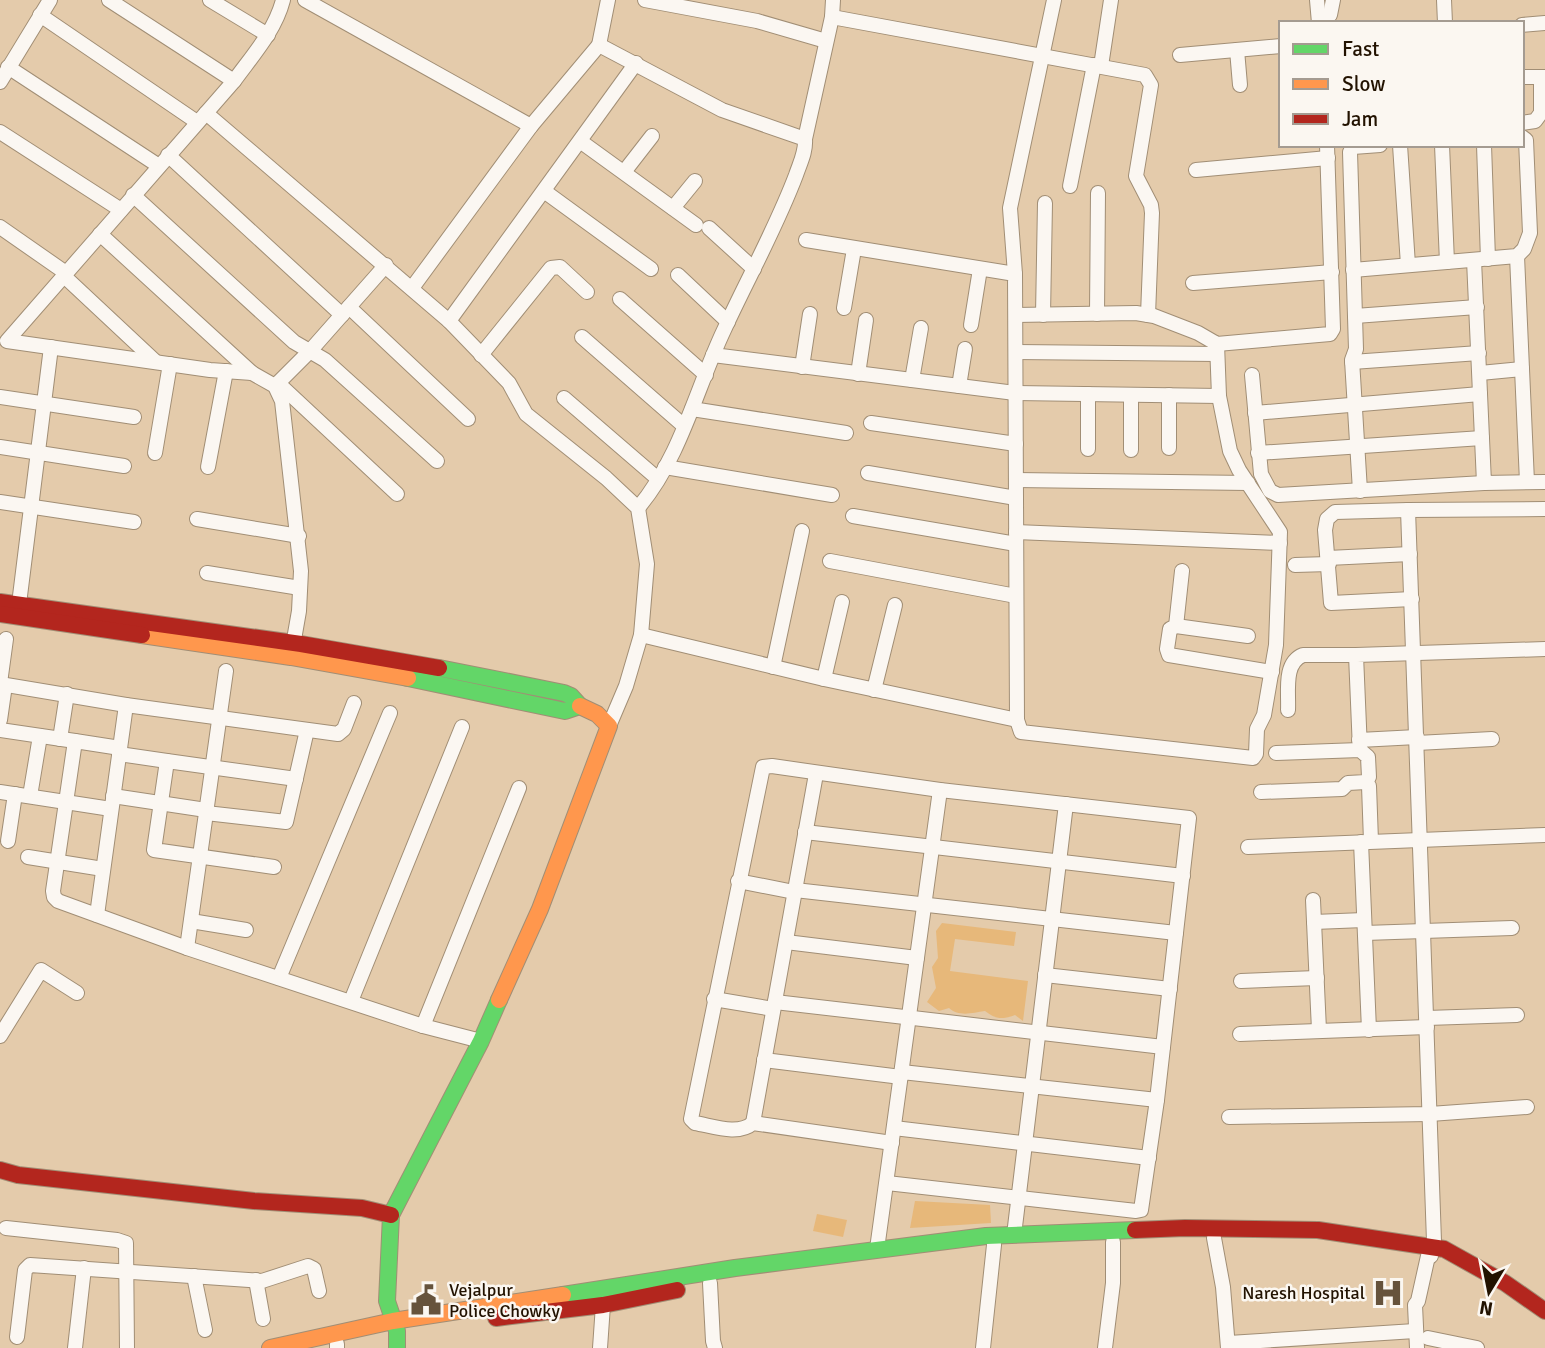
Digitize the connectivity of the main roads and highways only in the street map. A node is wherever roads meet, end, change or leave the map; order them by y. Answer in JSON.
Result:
{"nodes":[{"id":1,"x":0,"y":602,"type":"edge"},
{"id":2,"x":18,"y":611,"type":"junction"},
{"id":3,"x":0,"y":614,"type":"edge"},
{"id":4,"x":0,"y":1170,"type":"edge"},
{"id":5,"x":391,"y":1215,"type":"junction"},
{"id":6,"x":989,"y":1242,"type":"junction"},
{"id":7,"x":1431,"y":1253,"type":"junction"},
{"id":8,"x":1545,"y":1311,"type":"edge"},
{"id":9,"x":395,"y":1326,"type":"junction"},
{"id":10,"x":1545,"y":1327,"type":"edge"},
{"id":11,"x":337,"y":1346,"type":"edge"},
{"id":12,"x":270,"y":1348,"type":"edge"},
{"id":13,"x":317,"y":1348,"type":"edge"},
{"id":14,"x":397,"y":1348,"type":"edge"}],
"edges":[{"from":1,"to":2,"type":"main road"},
{"from":2,"to":3,"type":"main road"},
{"from":2,"to":5,"type":"main road"},
{"from":4,"to":5,"type":"main road"},
{"from":5,"to":9,"type":"main road"},
{"from":6,"to":7,"type":"main road"},
{"from":6,"to":7,"type":"main road"},
{"from":6,"to":9,"type":"main road"},
{"from":6,"to":9,"type":"main road"},
{"from":7,"to":8,"type":"main road"},
{"from":7,"to":10,"type":"main road"},
{"from":9,"to":11,"type":"main road"},
{"from":9,"to":12,"type":"main road"},
{"from":9,"to":14,"type":"main road"},
{"from":11,"to":13,"type":"main road"}]}
